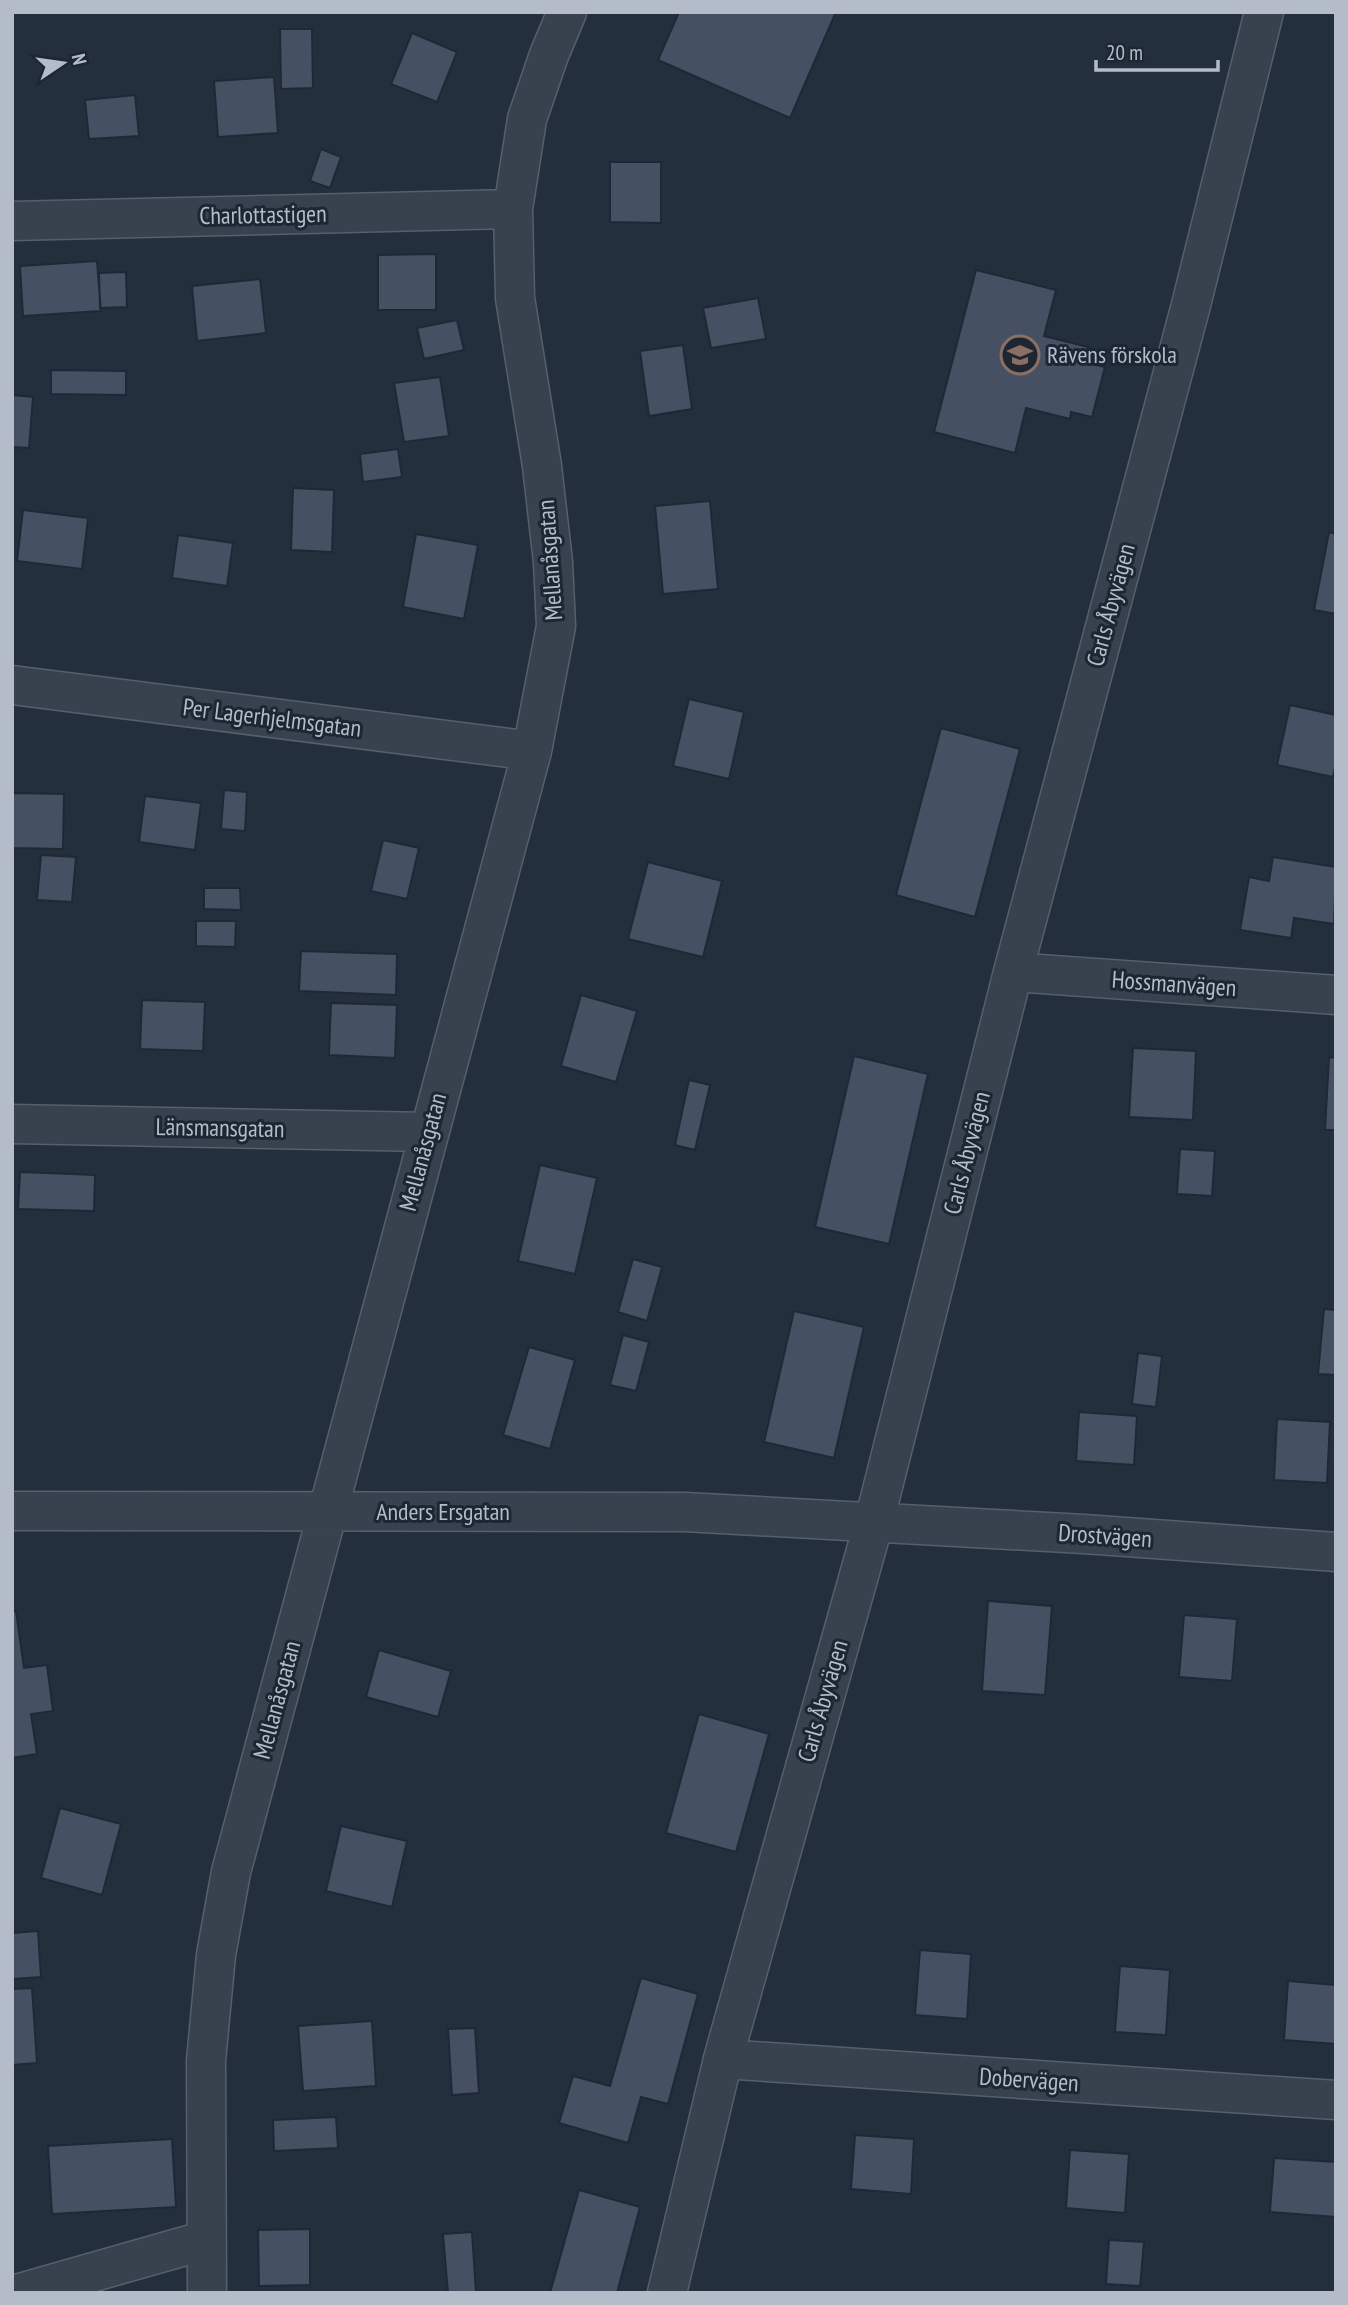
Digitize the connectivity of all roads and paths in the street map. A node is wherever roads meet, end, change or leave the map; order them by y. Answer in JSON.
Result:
{"nodes":[{"id":1,"x":567,"y":12,"type":"edge"},
{"id":2,"x":1264,"y":12,"type":"edge"},
{"id":3,"x":513,"y":209,"type":"junction"},
{"id":4,"x":12,"y":221,"type":"edge"},
{"id":5,"x":12,"y":685,"type":"edge"},
{"id":6,"x":532,"y":751,"type":"junction"},
{"id":7,"x":1013,"y":972,"type":"junction"},
{"id":8,"x":1336,"y":995,"type":"edge"},
{"id":9,"x":12,"y":1124,"type":"edge"},
{"id":10,"x":429,"y":1132,"type":"junction"},
{"id":11,"x":12,"y":1511,"type":"edge"},
{"id":12,"x":328,"y":1511,"type":"junction"},
{"id":13,"x":874,"y":1522,"type":"junction"},
{"id":14,"x":1336,"y":1552,"type":"edge"},
{"id":15,"x":723,"y":2059,"type":"junction"},
{"id":16,"x":1336,"y":2100,"type":"edge"},
{"id":17,"x":206,"y":2240,"type":"junction"},
{"id":18,"x":20,"y":2293,"type":"edge"},
{"id":19,"x":207,"y":2293,"type":"edge"},
{"id":20,"x":667,"y":2293,"type":"edge"}],
"edges":[{"from":1,"to":3,"type":"street","name":"Mellanåsgatan"},
{"from":2,"to":7,"type":"street","name":"Carls Åbyvägen"},
{"from":3,"to":4,"type":"street","name":"Charlottastigen"},
{"from":3,"to":6,"type":"street","name":"Mellanåsgatan"},
{"from":5,"to":6,"type":"street","name":"Per Lagerhjelmsgatan"},
{"from":6,"to":10,"type":"street","name":"Mellanåsgatan"},
{"from":7,"to":8,"type":"street","name":"Hossmanvägen"},
{"from":7,"to":13,"type":"street","name":"Carls Åbyvägen"},
{"from":9,"to":10,"type":"street","name":"Länsmansgatan"},
{"from":10,"to":12,"type":"street","name":"Mellanåsgatan"},
{"from":11,"to":12,"type":"street","name":"Anders Ersgatan"},
{"from":12,"to":13,"type":"street","name":"Anders Ersgatan"},
{"from":12,"to":17,"type":"street","name":"Mellanåsgatan"},
{"from":13,"to":14,"type":"street","name":"Drostvägen"},
{"from":13,"to":15,"type":"street","name":"Carls Åbyvägen"},
{"from":15,"to":16,"type":"street","name":"Dobervägen"},
{"from":15,"to":20,"type":"street","name":"Carls Åbyvägen"},
{"from":17,"to":18,"type":"street"},
{"from":17,"to":19,"type":"street","name":"Mellanåsgatan"}]}
